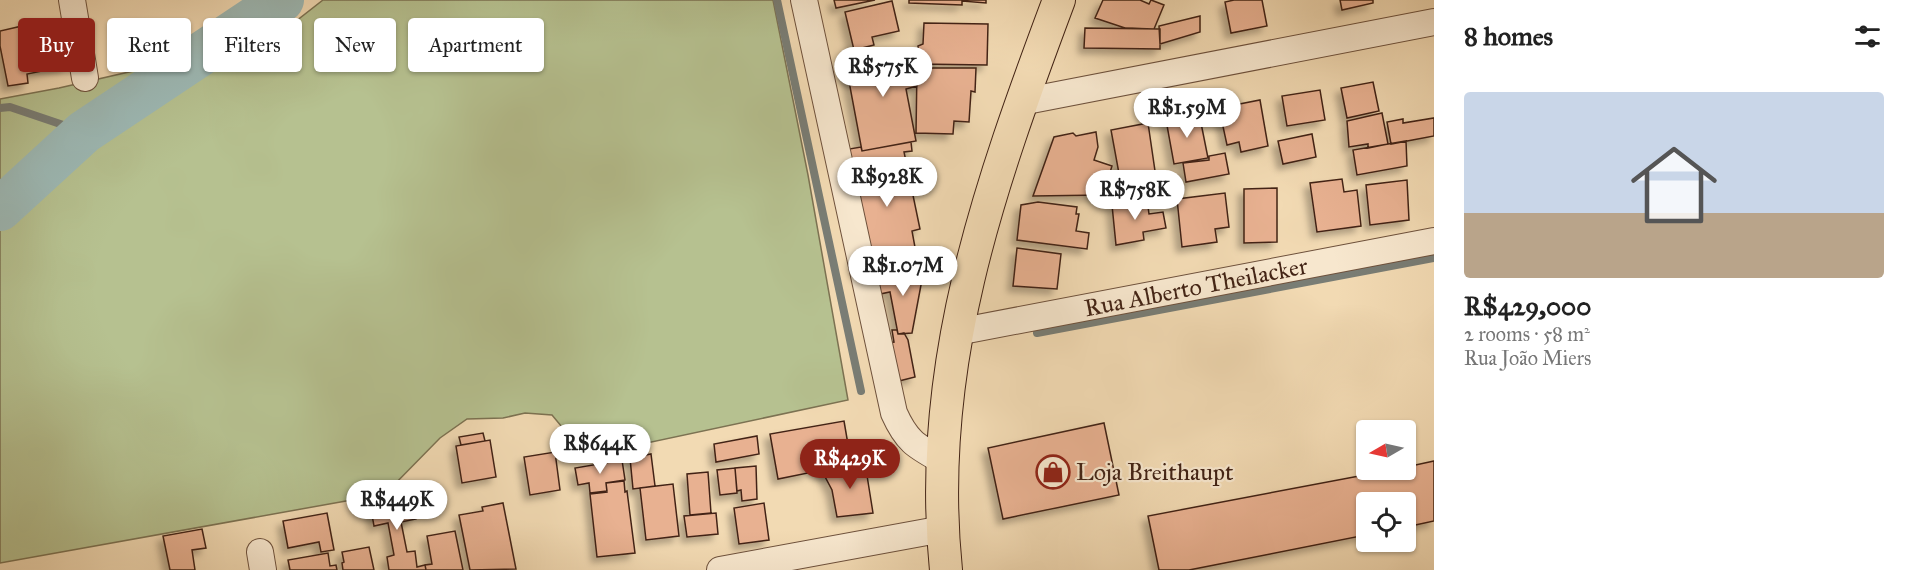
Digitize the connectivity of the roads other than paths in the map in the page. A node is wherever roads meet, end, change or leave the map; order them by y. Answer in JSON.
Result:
{"nodes":[{"id":1,"x":72,"y":0,"type":"edge"},
{"id":2,"x":804,"y":0,"type":"edge"},
{"id":3,"x":1059,"y":0,"type":"edge"},
{"id":4,"x":1434,"y":22,"type":"edge"},
{"id":5,"x":85,"y":78,"type":"dead end"},
{"id":6,"x":1021,"y":102,"type":"junction"},
{"id":7,"x":1434,"y":241,"type":"edge"},
{"id":8,"x":957,"y":332,"type":"junction"},
{"id":9,"x":942,"y":461,"type":"junction"},
{"id":10,"x":943,"y":529,"type":"junction"},
{"id":11,"x":720,"y":570,"type":"edge"},
{"id":12,"x":946,"y":570,"type":"edge"}],
"edges":[{"from":1,"to":5,"type":"street"},
{"from":2,"to":9,"type":"street"},
{"from":3,"to":6,"type":"main road"},
{"from":4,"to":6,"type":"street"},
{"from":6,"to":8,"type":"main road"},
{"from":7,"to":8,"type":"street","name":"Rua Alberto Theilacker"},
{"from":8,"to":9,"type":"main road"},
{"from":9,"to":10,"type":"main road"},
{"from":10,"to":11,"type":"street"},
{"from":10,"to":12,"type":"main road"}]}
